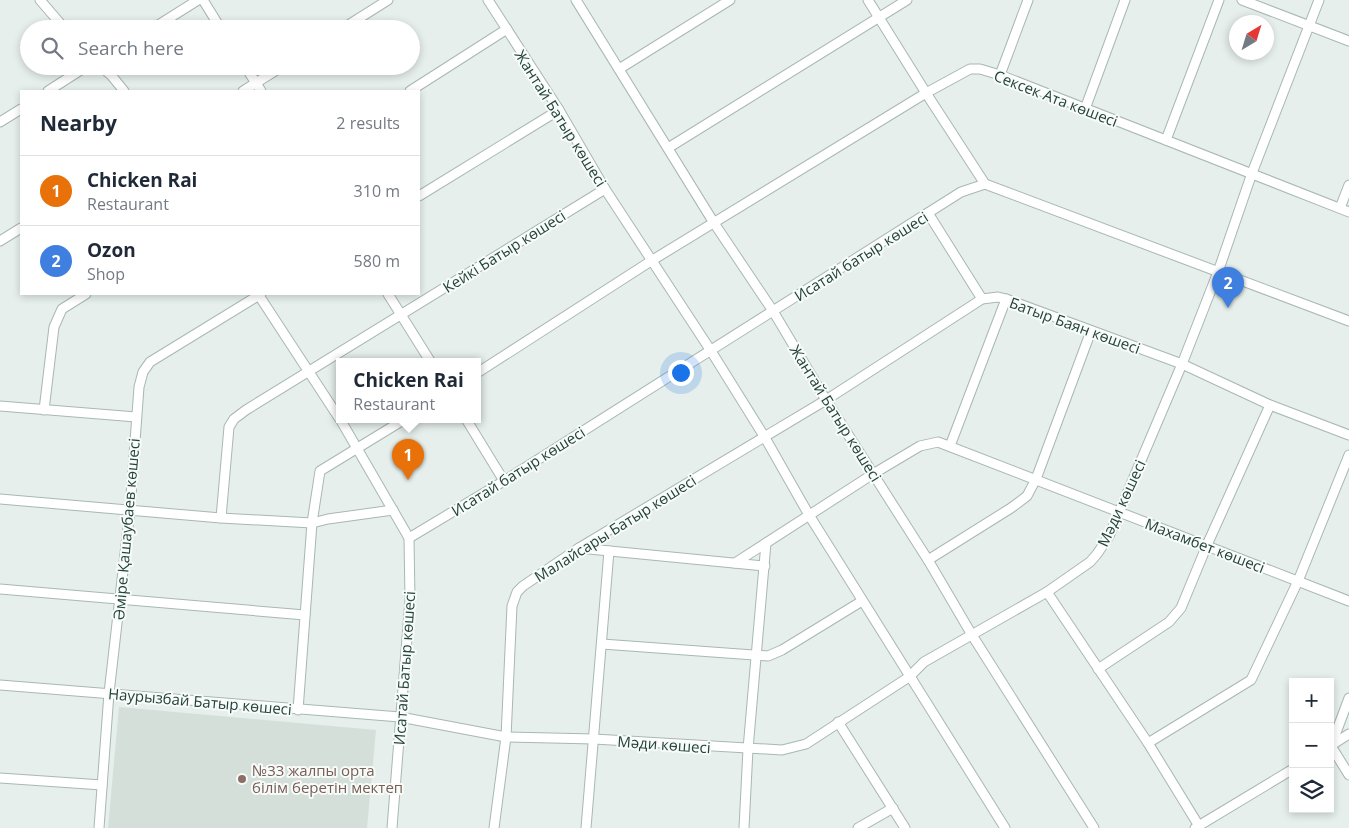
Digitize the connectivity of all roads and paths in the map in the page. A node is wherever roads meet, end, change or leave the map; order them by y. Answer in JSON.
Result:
{"nodes":[{"id":1,"x":40,"y":0,"type":"edge"},
{"id":2,"x":198,"y":0,"type":"edge"},
{"id":3,"x":203,"y":0,"type":"edge"},
{"id":4,"x":388,"y":0,"type":"edge"},
{"id":5,"x":488,"y":0,"type":"edge"},
{"id":6,"x":576,"y":0,"type":"edge"},
{"id":7,"x":730,"y":0,"type":"edge"},
{"id":8,"x":868,"y":0,"type":"edge"},
{"id":9,"x":907,"y":0,"type":"edge"},
{"id":10,"x":1028,"y":0,"type":"edge"},
{"id":11,"x":1125,"y":0,"type":"edge"},
{"id":12,"x":1219,"y":0,"type":"edge"},
{"id":13,"x":1242,"y":0,"type":"edge"},
{"id":14,"x":1319,"y":0,"type":"edge"},
{"id":15,"x":879,"y":17,"type":"junction"},
{"id":16,"x":57,"y":20,"type":"edge"},
{"id":17,"x":166,"y":20,"type":"edge"},
{"id":18,"x":215,"y":20,"type":"edge"},
{"id":19,"x":356,"y":20,"type":"edge"},
{"id":20,"x":1309,"y":26,"type":"junction"},
{"id":21,"x":507,"y":30,"type":"junction"},
{"id":22,"x":1349,"y":41,"type":"edge"},
{"id":23,"x":619,"y":69,"type":"junction"},
{"id":24,"x":73,"y":75,"type":"edge"},
{"id":25,"x":111,"y":75,"type":"edge"},
{"id":26,"x":251,"y":75,"type":"edge"},
{"id":27,"x":272,"y":75,"type":"edge"},
{"id":28,"x":1000,"y":75,"type":"junction"},
{"id":29,"x":258,"y":87,"type":"edge"},
{"id":30,"x":50,"y":90,"type":"edge"},
{"id":31,"x":123,"y":90,"type":"edge"},
{"id":32,"x":412,"y":90,"type":"edge"},
{"id":33,"x":926,"y":93,"type":"junction"},
{"id":34,"x":1085,"y":108,"type":"junction"},
{"id":35,"x":20,"y":110,"type":"edge"},
{"id":36,"x":559,"y":110,"type":"junction"},
{"id":37,"x":0,"y":122,"type":"edge"},
{"id":38,"x":1166,"y":140,"type":"junction"},
{"id":39,"x":668,"y":148,"type":"junction"},
{"id":40,"x":1252,"y":174,"type":"junction"},
{"id":41,"x":985,"y":184,"type":"junction"},
{"id":42,"x":1349,"y":185,"type":"edge"},
{"id":43,"x":605,"y":189,"type":"junction"},
{"id":44,"x":420,"y":195,"type":"edge"},
{"id":45,"x":1345,"y":210,"type":"edge"},
{"id":46,"x":928,"y":213,"type":"junction"},
{"id":47,"x":714,"y":223,"type":"junction"},
{"id":48,"x":20,"y":229,"type":"edge"},
{"id":49,"x":0,"y":241,"type":"edge"},
{"id":50,"x":651,"y":261,"type":"junction"},
{"id":51,"x":1218,"y":272,"type":"junction"},
{"id":52,"x":84,"y":295,"type":"edge"},
{"id":53,"x":257,"y":295,"type":"edge"},
{"id":54,"x":260,"y":295,"type":"edge"},
{"id":55,"x":389,"y":295,"type":"edge"},
{"id":56,"x":982,"y":299,"type":"junction"},
{"id":57,"x":1006,"y":299,"type":"junction"},
{"id":58,"x":773,"y":311,"type":"junction"},
{"id":59,"x":402,"y":315,"type":"junction"},
{"id":60,"x":1349,"y":322,"type":"edge"},
{"id":61,"x":1091,"y":331,"type":"junction"},
{"id":62,"x":711,"y":351,"type":"junction"},
{"id":63,"x":428,"y":358,"type":"edge"},
{"id":64,"x":1182,"y":364,"type":"junction"},
{"id":65,"x":481,"y":370,"type":"edge"},
{"id":66,"x":309,"y":372,"type":"junction"},
{"id":67,"x":826,"y":400,"type":"junction"},
{"id":68,"x":0,"y":406,"type":"edge"},
{"id":69,"x":1270,"y":406,"type":"junction"},
{"id":70,"x":44,"y":410,"type":"junction"},
{"id":71,"x":336,"y":413,"type":"edge"},
{"id":72,"x":136,"y":417,"type":"junction"},
{"id":73,"x":342,"y":423,"type":"edge"},
{"id":74,"x":398,"y":423,"type":"edge"},
{"id":75,"x":468,"y":423,"type":"edge"},
{"id":76,"x":1349,"y":434,"type":"edge"},
{"id":77,"x":764,"y":436,"type":"junction"},
{"id":78,"x":950,"y":446,"type":"junction"},
{"id":79,"x":357,"y":449,"type":"junction"},
{"id":80,"x":1349,"y":455,"type":"edge"},
{"id":81,"x":873,"y":474,"type":"junction"},
{"id":82,"x":1036,"y":479,"type":"junction"},
{"id":83,"x":504,"y":481,"type":"junction"},
{"id":84,"x":0,"y":499,"type":"edge"},
{"id":85,"x":130,"y":510,"type":"junction"},
{"id":86,"x":393,"y":510,"type":"junction"},
{"id":87,"x":1118,"y":512,"type":"junction"},
{"id":88,"x":809,"y":515,"type":"junction"},
{"id":89,"x":221,"y":518,"type":"junction"},
{"id":90,"x":312,"y":523,"type":"junction"},
{"id":91,"x":409,"y":538,"type":"junction"},
{"id":92,"x":766,"y":543,"type":"junction"},
{"id":93,"x":1207,"y":545,"type":"junction"},
{"id":94,"x":578,"y":548,"type":"junction"},
{"id":95,"x":609,"y":551,"type":"junction"},
{"id":96,"x":928,"y":560,"type":"junction"},
{"id":97,"x":735,"y":563,"type":"junction"},
{"id":98,"x":765,"y":566,"type":"junction"},
{"id":99,"x":1298,"y":581,"type":"junction"},
{"id":100,"x":0,"y":589,"type":"edge"},
{"id":101,"x":1046,"y":592,"type":"junction"},
{"id":102,"x":120,"y":599,"type":"junction"},
{"id":103,"x":862,"y":601,"type":"junction"},
{"id":104,"x":1349,"y":601,"type":"edge"},
{"id":105,"x":306,"y":615,"type":"junction"},
{"id":106,"x":972,"y":635,"type":"junction"},
{"id":107,"x":602,"y":644,"type":"junction"},
{"id":108,"x":757,"y":656,"type":"junction"},
{"id":109,"x":1098,"y":669,"type":"junction"},
{"id":110,"x":909,"y":677,"type":"junction"},
{"id":111,"x":0,"y":685,"type":"edge"},
{"id":112,"x":109,"y":693,"type":"junction"},
{"id":113,"x":1349,"y":698,"type":"edge"},
{"id":114,"x":298,"y":710,"type":"junction"},
{"id":115,"x":400,"y":717,"type":"junction"},
{"id":116,"x":838,"y":722,"type":"junction"},
{"id":117,"x":1349,"y":734,"type":"edge"},
{"id":118,"x":1334,"y":736,"type":"edge"},
{"id":119,"x":506,"y":738,"type":"junction"},
{"id":120,"x":594,"y":740,"type":"junction"},
{"id":121,"x":1334,"y":743,"type":"edge"},
{"id":122,"x":1148,"y":744,"type":"junction"},
{"id":123,"x":748,"y":749,"type":"junction"},
{"id":124,"x":1334,"y":752,"type":"edge"},
{"id":125,"x":1289,"y":771,"type":"edge"},
{"id":126,"x":1349,"y":774,"type":"edge"},
{"id":127,"x":0,"y":778,"type":"edge"},
{"id":128,"x":102,"y":785,"type":"junction"},
{"id":129,"x":893,"y":808,"type":"junction"},
{"id":130,"x":1197,"y":827,"type":"edge"},
{"id":131,"x":99,"y":828,"type":"edge"},
{"id":132,"x":392,"y":828,"type":"edge"},
{"id":133,"x":494,"y":828,"type":"edge"},
{"id":134,"x":586,"y":828,"type":"edge"},
{"id":135,"x":744,"y":828,"type":"edge"},
{"id":136,"x":858,"y":828,"type":"edge"},
{"id":137,"x":905,"y":828,"type":"edge"},
{"id":138,"x":1005,"y":828,"type":"edge"},
{"id":139,"x":1094,"y":828,"type":"edge"}],
"edges":[{"from":1,"to":16,"type":"street"},
{"from":2,"to":17,"type":"street"},
{"from":3,"to":18,"type":"street"},
{"from":4,"to":19,"type":"street"},
{"from":5,"to":21,"type":"street","name":"Жантай Батыр көшесі"},
{"from":6,"to":23,"type":"street","name":"Жантай Батыр көшесі"},
{"from":7,"to":23,"type":"street"},
{"from":8,"to":15,"type":"street"},
{"from":9,"to":15,"type":"street"},
{"from":10,"to":28,"type":"street"},
{"from":11,"to":34,"type":"street"},
{"from":12,"to":38,"type":"street"},
{"from":13,"to":20,"type":"street"},
{"from":14,"to":20,"type":"street","name":"Мәди көшесі"},
{"from":15,"to":33,"type":"street"},
{"from":15,"to":39,"type":"street"},
{"from":20,"to":22,"type":"street"},
{"from":20,"to":40,"type":"street","name":"Мәди көшесі"},
{"from":21,"to":32,"type":"street"},
{"from":21,"to":36,"type":"street","name":"Жантай Батыр көшесі"},
{"from":23,"to":39,"type":"street","name":"Жантай Батыр көшесі"},
{"from":24,"to":30,"type":"street"},
{"from":25,"to":31,"type":"street"},
{"from":26,"to":29,"type":"street"},
{"from":27,"to":29,"type":"street"},
{"from":28,"to":33,"type":"street","name":"Сексек Ата көшесі"},
{"from":28,"to":34,"type":"street","name":"Сексек Ата көшесі"},
{"from":33,"to":41,"type":"street"},
{"from":33,"to":47,"type":"street","name":"Сексек Ата көшесі"},
{"from":34,"to":38,"type":"street","name":"Сексек Ата көшесі"},
{"from":35,"to":37,"type":"street"},
{"from":36,"to":43,"type":"street","name":"Жантай Батыр көшесі"},
{"from":36,"to":44,"type":"street"},
{"from":38,"to":40,"type":"street","name":"Сексек Ата көшесі"},
{"from":39,"to":47,"type":"street","name":"Жантай Батыр көшесі"},
{"from":40,"to":45,"type":"street","name":"Сексек Ата көшесі"},
{"from":40,"to":51,"type":"street","name":"Мәди көшесі"},
{"from":41,"to":46,"type":"street","name":"Исатай батыр көшесі"},
{"from":41,"to":51,"type":"street"},
{"from":42,"to":45,"type":"street"},
{"from":43,"to":50,"type":"street","name":"Жантай Батыр көшесі"},
{"from":43,"to":59,"type":"street","name":"Кейкі Батыр көшесі"},
{"from":46,"to":56,"type":"street"},
{"from":46,"to":58,"type":"street","name":"Исатай батыр көшесі"},
{"from":47,"to":50,"type":"street","name":"Сексек Ата көшесі"},
{"from":47,"to":58,"type":"street","name":"Жантай Батыр көшесі"},
{"from":48,"to":49,"type":"street"},
{"from":50,"to":62,"type":"street","name":"Жантай Батыр көшесі"},
{"from":50,"to":65,"type":"street","name":"Сексек Ата көшесі"},
{"from":51,"to":60,"type":"street"},
{"from":51,"to":64,"type":"street","name":"Мәди көшесі"},
{"from":52,"to":70,"type":"street"},
{"from":53,"to":72,"type":"street","name":"Әміре Қашаубаев көшесі"},
{"from":54,"to":66,"type":"street"},
{"from":55,"to":59,"type":"street"},
{"from":56,"to":57,"type":"street","name":"Батыр Баян көшесі"},
{"from":56,"to":67,"type":"street"},
{"from":57,"to":61,"type":"street","name":"Батыр Баян көшесі"},
{"from":57,"to":78,"type":"street"},
{"from":58,"to":62,"type":"street","name":"Исатай батыр көшесі"},
{"from":58,"to":67,"type":"street","name":"Жантай Батыр көшесі"},
{"from":59,"to":63,"type":"street"},
{"from":59,"to":66,"type":"street","name":"Кейкі Батыр көшесі"},
{"from":61,"to":64,"type":"street","name":"Батыр Баян көшесі"},
{"from":61,"to":82,"type":"street"},
{"from":62,"to":77,"type":"street","name":"Жантай Батыр көшесі"},
{"from":62,"to":83,"type":"street","name":"Исатай батыр көшесі"},
{"from":64,"to":69,"type":"street","name":"Батыр Баян көшесі"},
{"from":64,"to":87,"type":"street","name":"Мәди көшесі"},
{"from":66,"to":71,"type":"street"},
{"from":66,"to":89,"type":"street","name":"Кейкі Батыр көшесі"},
{"from":67,"to":77,"type":"street"},
{"from":67,"to":81,"type":"street","name":"Жантай Батыр көшесі"},
{"from":68,"to":70,"type":"street"},
{"from":69,"to":76,"type":"street","name":"Батыр Баян көшесі"},
{"from":69,"to":93,"type":"street"},
{"from":70,"to":72,"type":"street"},
{"from":72,"to":85,"type":"street","name":"Әміре Қашаубаев көшесі"},
{"from":73,"to":79,"type":"street"},
{"from":74,"to":79,"type":"street"},
{"from":75,"to":83,"type":"street"},
{"from":77,"to":88,"type":"street","name":"Жантай Батыр көшесі"},
{"from":77,"to":94,"type":"street","name":"Малайсары Батыр көшесі"},
{"from":78,"to":81,"type":"street","name":"Махамбет көшесі"},
{"from":78,"to":82,"type":"street","name":"Махамбет көшесі"},
{"from":79,"to":86,"type":"street"},
{"from":79,"to":90,"type":"street"},
{"from":80,"to":99,"type":"street"},
{"from":81,"to":88,"type":"street","name":"Махамбет көшесі"},
{"from":81,"to":96,"type":"street","name":"Жантай Батыр көшесі"},
{"from":82,"to":87,"type":"street","name":"Махамбет көшесі"},
{"from":82,"to":96,"type":"street"},
{"from":83,"to":91,"type":"street","name":"Исатай батыр көшесі"},
{"from":84,"to":85,"type":"street"},
{"from":85,"to":89,"type":"street"},
{"from":85,"to":102,"type":"street","name":"Әміре Қашаубаев көшесі"},
{"from":86,"to":90,"type":"street"},
{"from":86,"to":91,"type":"street"},
{"from":87,"to":93,"type":"street","name":"Махамбет көшесі"},
{"from":87,"to":101,"type":"street","name":"Мәди көшесі"},
{"from":88,"to":92,"type":"street","name":"Махамбет көшесі"},
{"from":88,"to":103,"type":"street","name":"Жантай Батыр көшесі"},
{"from":89,"to":90,"type":"street"},
{"from":90,"to":105,"type":"street"},
{"from":91,"to":115,"type":"street","name":"Исатай Батыр көшесі"},
{"from":92,"to":97,"type":"street","name":"Махамбет көшесі"},
{"from":92,"to":98,"type":"street"},
{"from":93,"to":99,"type":"street","name":"Махамбет көшесі"},
{"from":93,"to":109,"type":"street"},
{"from":94,"to":95,"type":"street"},
{"from":94,"to":119,"type":"street","name":"Малайсары Батыр көшесі"},
{"from":95,"to":97,"type":"street"},
{"from":95,"to":107,"type":"street"},
{"from":96,"to":106,"type":"street","name":"Жантай Батыр көшесі"},
{"from":97,"to":98,"type":"street"},
{"from":98,"to":108,"type":"street"},
{"from":99,"to":104,"type":"street","name":"Махамбет көшесі"},
{"from":99,"to":122,"type":"street"},
{"from":100,"to":102,"type":"street"},
{"from":101,"to":106,"type":"street","name":"Мәди көшесі"},
{"from":101,"to":109,"type":"street"},
{"from":102,"to":105,"type":"street"},
{"from":102,"to":112,"type":"street","name":"Әміре Қашаубаев көшесі"},
{"from":103,"to":108,"type":"street"},
{"from":103,"to":110,"type":"street","name":"Жантай Батыр көшесі"},
{"from":105,"to":114,"type":"street"},
{"from":106,"to":110,"type":"street","name":"Мәди көшесі"},
{"from":106,"to":139,"type":"street","name":"Жантай Батыр көшесі"},
{"from":107,"to":108,"type":"street"},
{"from":107,"to":120,"type":"street"},
{"from":108,"to":123,"type":"street"},
{"from":109,"to":122,"type":"street"},
{"from":110,"to":116,"type":"street","name":"Мәди көшесі"},
{"from":110,"to":138,"type":"street","name":"Жантай Батыр көшесі"},
{"from":111,"to":112,"type":"street","name":"Наурызбай Батыр көшесі"},
{"from":112,"to":114,"type":"street","name":"Наурызбай Батыр көшесі"},
{"from":112,"to":128,"type":"street","name":"Әміре Қашаубаев көшесі"},
{"from":113,"to":118,"type":"street"},
{"from":114,"to":115,"type":"street","name":"Наурызбай Батыр көшесі"},
{"from":115,"to":119,"type":"street","name":"Мәди көшесі"},
{"from":115,"to":132,"type":"street","name":"Исатай Батыр көшесі"},
{"from":116,"to":123,"type":"street","name":"Мәди көшесі"},
{"from":116,"to":129,"type":"street"},
{"from":117,"to":121,"type":"street"},
{"from":119,"to":120,"type":"street","name":"Мәди көшесі"},
{"from":119,"to":133,"type":"street","name":"Малайсары Батыр көшесі"},
{"from":120,"to":123,"type":"street","name":"Мәди көшесі"},
{"from":120,"to":134,"type":"street"},
{"from":122,"to":130,"type":"street"},
{"from":123,"to":135,"type":"street"},
{"from":124,"to":126,"type":"street"},
{"from":125,"to":130,"type":"street"},
{"from":127,"to":128,"type":"street"},
{"from":128,"to":131,"type":"street","name":"Әміре Қашаубаев көшесі"},
{"from":129,"to":136,"type":"street"},
{"from":129,"to":137,"type":"street"}]}
